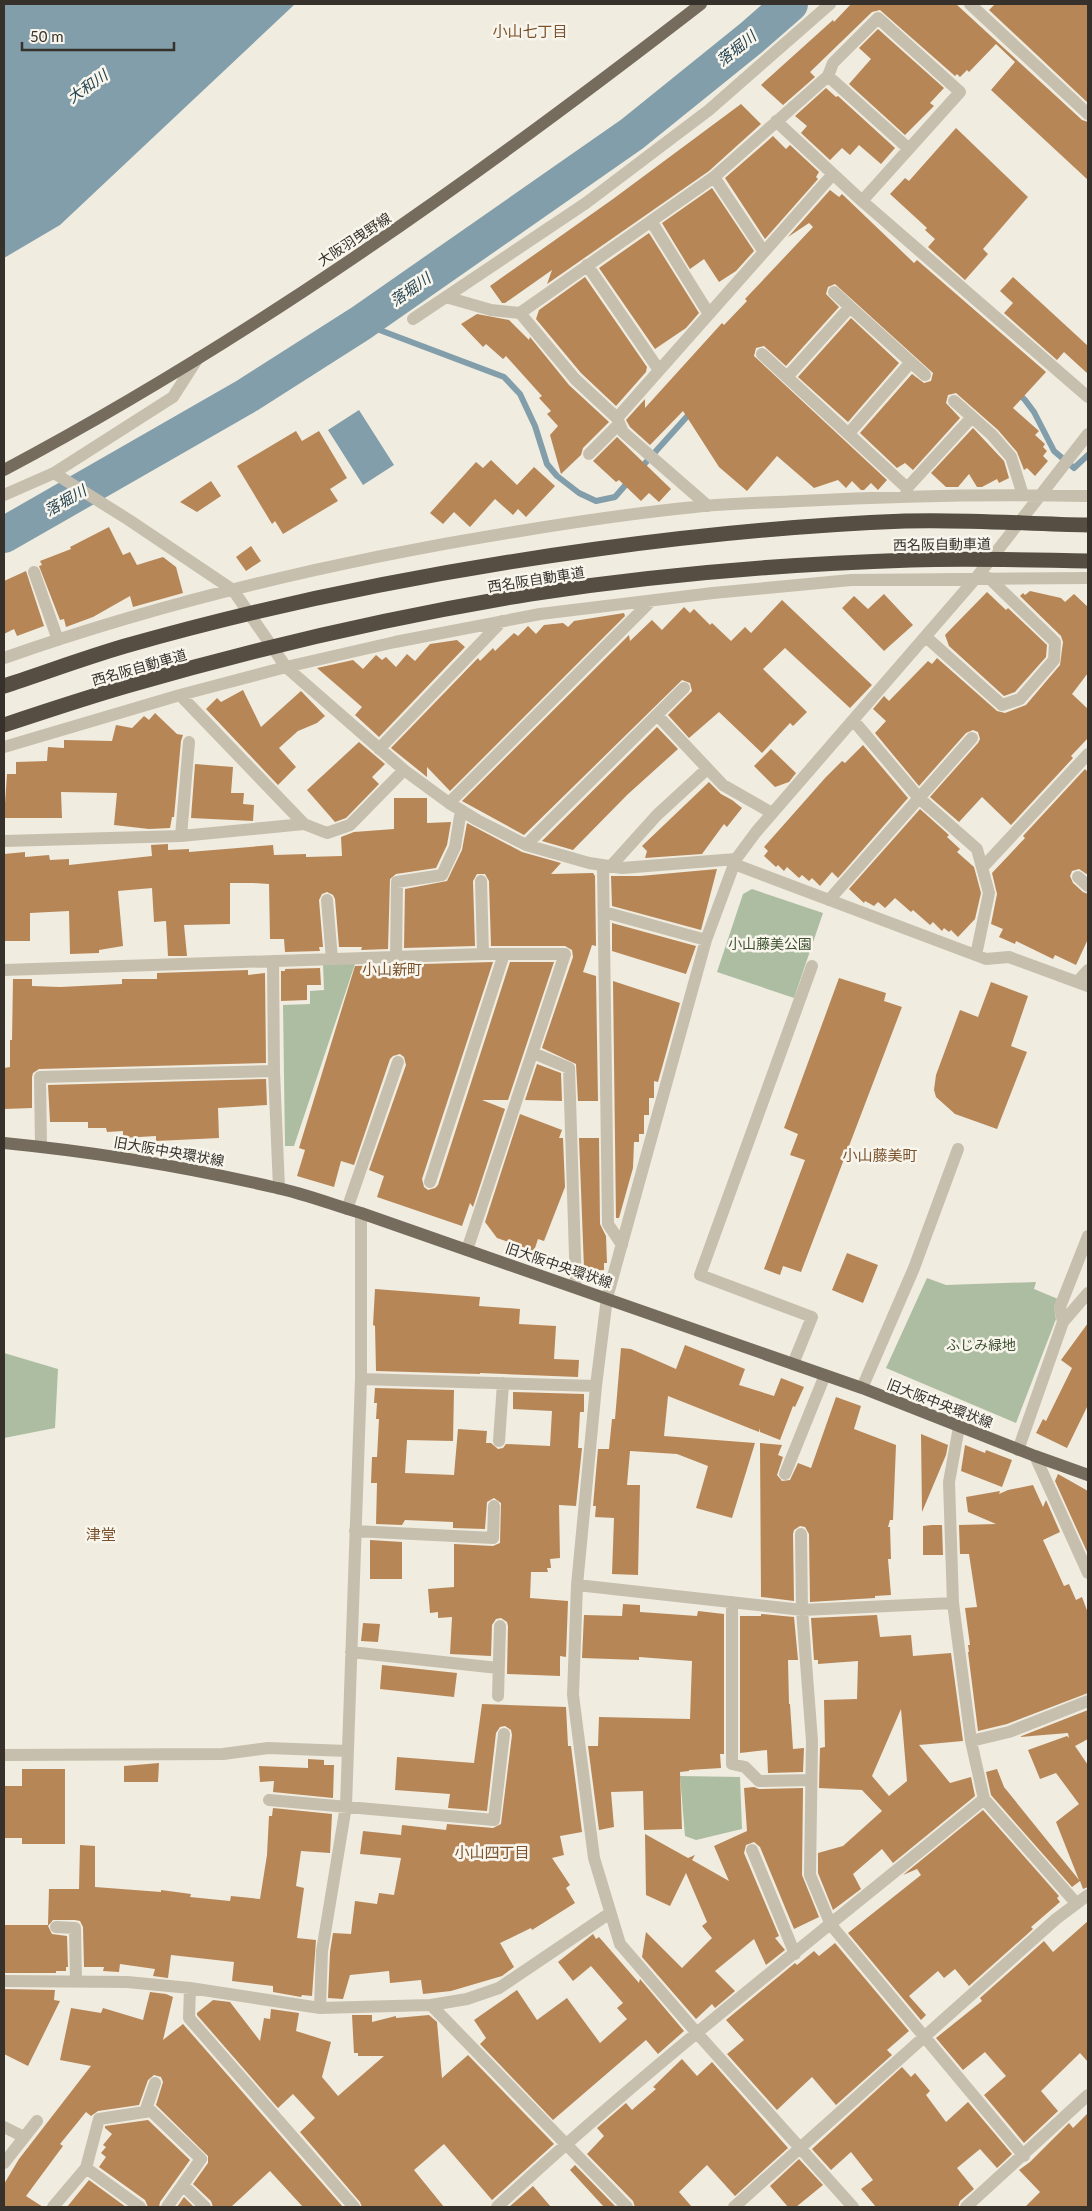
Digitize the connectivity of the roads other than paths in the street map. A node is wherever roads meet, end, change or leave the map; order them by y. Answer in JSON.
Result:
{"nodes":[{"id":1,"x":701,"y":4,"type":"edge"},
{"id":2,"x":830,"y":4,"type":"edge"},
{"id":3,"x":970,"y":4,"type":"edge"},
{"id":4,"x":828,"y":76,"type":"junction"},
{"id":5,"x":1088,"y":114,"type":"edge"},
{"id":6,"x":776,"y":121,"type":"junction"},
{"id":7,"x":908,"y":150,"type":"junction"},
{"id":8,"x":833,"y":174,"type":"junction"},
{"id":9,"x":714,"y":177,"type":"junction"},
{"id":10,"x":862,"y":201,"type":"junction"},
{"id":11,"x":651,"y":221,"type":"junction"},
{"id":12,"x":764,"y":252,"type":"junction"},
{"id":13,"x":588,"y":265,"type":"junction"},
{"id":14,"x":834,"y":292,"type":"dead end"},
{"id":15,"x":446,"y":297,"type":"junction"},
{"id":16,"x":850,"y":307,"type":"junction"},
{"id":17,"x":520,"y":313,"type":"junction"},
{"id":18,"x":709,"y":314,"type":"junction"},
{"id":19,"x":413,"y":319,"type":"dead end"},
{"id":20,"x":762,"y":354,"type":"dead end"},
{"id":21,"x":199,"y":357,"type":"junction"},
{"id":22,"x":911,"y":362,"type":"junction"},
{"id":23,"x":659,"y":370,"type":"junction"},
{"id":24,"x":925,"y":375,"type":"dead end"},
{"id":25,"x":787,"y":377,"type":"junction"},
{"id":26,"x":1088,"y":397,"type":"edge"},
{"id":27,"x":954,"y":401,"type":"dead end"},
{"id":28,"x":972,"y":417,"type":"junction"},
{"id":29,"x":618,"y":421,"type":"junction"},
{"id":30,"x":849,"y":433,"type":"junction"},
{"id":31,"x":1088,"y":434,"type":"edge"},
{"id":32,"x":589,"y":454,"type":"dead end"},
{"id":33,"x":4,"y":470,"type":"edge"},
{"id":34,"x":58,"y":476,"type":"junction"},
{"id":35,"x":906,"y":492,"type":"junction"},
{"id":36,"x":4,"y":495,"type":"edge"},
{"id":37,"x":1023,"y":495,"type":"junction"},
{"id":38,"x":1039,"y":495,"type":"junction"},
{"id":39,"x":1088,"y":496,"type":"edge"},
{"id":40,"x":708,"y":506,"type":"junction"},
{"id":41,"x":1088,"y":525,"type":"edge"},
{"id":42,"x":1088,"y":561,"type":"edge"},
{"id":43,"x":34,"y":572,"type":"dead end"},
{"id":44,"x":983,"y":578,"type":"junction"},
{"id":45,"x":1088,"y":578,"type":"edge"},
{"id":46,"x":233,"y":590,"type":"junction"},
{"id":47,"x":651,"y":601,"type":"junction"},
{"id":48,"x":502,"y":621,"type":"junction"},
{"id":49,"x":926,"y":637,"type":"junction"},
{"id":50,"x":58,"y":640,"type":"junction"},
{"id":51,"x":4,"y":658,"type":"edge"},
{"id":52,"x":286,"y":667,"type":"junction"},
{"id":53,"x":4,"y":686,"type":"edge"},
{"id":54,"x":684,"y":688,"type":"dead end"},
{"id":55,"x":180,"y":695,"type":"junction"},
{"id":56,"x":657,"y":715,"type":"junction"},
{"id":57,"x":853,"y":720,"type":"junction"},
{"id":58,"x":4,"y":725,"type":"edge"},
{"id":59,"x":972,"y":738,"type":"dead end"},
{"id":60,"x":189,"y":742,"type":"dead end"},
{"id":61,"x":4,"y":746,"type":"edge"},
{"id":62,"x":379,"y":749,"type":"junction"},
{"id":63,"x":1088,"y":754,"type":"edge"},
{"id":64,"x":707,"y":768,"type":"junction"},
{"id":65,"x":404,"y":770,"type":"junction"},
{"id":66,"x":919,"y":798,"type":"junction"},
{"id":67,"x":449,"y":803,"type":"junction"},
{"id":68,"x":461,"y":810,"type":"junction"},
{"id":69,"x":772,"y":813,"type":"junction"},
{"id":70,"x":304,"y":824,"type":"junction"},
{"id":71,"x":180,"y":836,"type":"junction"},
{"id":72,"x":4,"y":842,"type":"edge"},
{"id":73,"x":526,"y":845,"type":"junction"},
{"id":74,"x":735,"y":861,"type":"junction"},
{"id":75,"x":608,"y":866,"type":"junction"},
{"id":76,"x":983,"y":867,"type":"junction"},
{"id":77,"x":1078,"y":877,"type":"dead end"},
{"id":78,"x":481,"y":880,"type":"dead end"},
{"id":79,"x":1088,"y":886,"type":"edge"},
{"id":80,"x":327,"y":900,"type":"dead end"},
{"id":81,"x":829,"y":900,"type":"junction"},
{"id":82,"x":604,"y":912,"type":"junction"},
{"id":83,"x":706,"y":940,"type":"junction"},
{"id":84,"x":483,"y":954,"type":"junction"},
{"id":85,"x":504,"y":954,"type":"junction"},
{"id":86,"x":976,"y":955,"type":"junction"},
{"id":87,"x":396,"y":957,"type":"junction"},
{"id":88,"x":332,"y":959,"type":"junction"},
{"id":89,"x":273,"y":961,"type":"junction"},
{"id":90,"x":812,"y":966,"type":"dead end"},
{"id":91,"x":4,"y":970,"type":"edge"},
{"id":92,"x":1088,"y":970,"type":"edge"},
{"id":93,"x":1083,"y":984,"type":"edge"},
{"id":94,"x":533,"y":1054,"type":"junction"},
{"id":95,"x":398,"y":1062,"type":"dead end"},
{"id":96,"x":274,"y":1072,"type":"junction"},
{"id":97,"x":4,"y":1143,"type":"edge"},
{"id":98,"x":41,"y":1147,"type":"junction"},
{"id":99,"x":958,"y":1150,"type":"dead end"},
{"id":100,"x":430,"y":1182,"type":"dead end"},
{"id":101,"x":280,"y":1188,"type":"junction"},
{"id":102,"x":347,"y":1209,"type":"junction"},
{"id":103,"x":361,"y":1213,"type":"junction"},
{"id":104,"x":1088,"y":1236,"type":"edge"},
{"id":105,"x":622,"y":1245,"type":"junction"},
{"id":106,"x":467,"y":1250,"type":"junction"},
{"id":107,"x":576,"y":1287,"type":"junction"},
{"id":108,"x":1088,"y":1293,"type":"edge"},
{"id":109,"x":607,"y":1298,"type":"junction"},
{"id":110,"x":1063,"y":1322,"type":"junction"},
{"id":111,"x":793,"y":1364,"type":"junction"},
{"id":112,"x":826,"y":1376,"type":"junction"},
{"id":113,"x":361,"y":1378,"type":"junction"},
{"id":114,"x":503,"y":1383,"type":"junction"},
{"id":115,"x":596,"y":1386,"type":"junction"},
{"id":116,"x":862,"y":1388,"type":"junction"},
{"id":117,"x":959,"y":1426,"type":"junction"},
{"id":118,"x":499,"y":1441,"type":"dead end"},
{"id":119,"x":1018,"y":1450,"type":"junction"},
{"id":120,"x":1035,"y":1456,"type":"junction"},
{"id":121,"x":785,"y":1474,"type":"dead end"},
{"id":122,"x":1088,"y":1475,"type":"edge"},
{"id":123,"x":494,"y":1506,"type":"dead end"},
{"id":124,"x":355,"y":1531,"type":"junction"},
{"id":125,"x":801,"y":1534,"type":"dead end"},
{"id":126,"x":1088,"y":1573,"type":"edge"},
{"id":127,"x":577,"y":1585,"type":"junction"},
{"id":128,"x":732,"y":1602,"type":"junction"},
{"id":129,"x":953,"y":1603,"type":"junction"},
{"id":130,"x":802,"y":1610,"type":"junction"},
{"id":131,"x":500,"y":1626,"type":"dead end"},
{"id":132,"x":351,"y":1652,"type":"junction"},
{"id":133,"x":498,"y":1668,"type":"junction"},
{"id":134,"x":498,"y":1696,"type":"dead end"},
{"id":135,"x":1088,"y":1701,"type":"edge"},
{"id":136,"x":504,"y":1734,"type":"dead end"},
{"id":137,"x":971,"y":1741,"type":"junction"},
{"id":138,"x":347,"y":1751,"type":"junction"},
{"id":139,"x":4,"y":1755,"type":"edge"},
{"id":140,"x":812,"y":1780,"type":"junction"},
{"id":141,"x":984,"y":1799,"type":"junction"},
{"id":142,"x":269,"y":1800,"type":"dead end"},
{"id":143,"x":346,"y":1806,"type":"junction"},
{"id":144,"x":752,"y":1850,"type":"dead end"},
{"id":145,"x":1088,"y":1895,"type":"edge"},
{"id":146,"x":1076,"y":1903,"type":"junction"},
{"id":147,"x":610,"y":1913,"type":"junction"},
{"id":148,"x":831,"y":1925,"type":"junction"},
{"id":149,"x":56,"y":1927,"type":"dead end"},
{"id":150,"x":795,"y":1954,"type":"junction"},
{"id":151,"x":4,"y":1980,"type":"edge"},
{"id":152,"x":76,"y":1981,"type":"junction"},
{"id":153,"x":190,"y":1988,"type":"junction"},
{"id":154,"x":431,"y":2005,"type":"junction"},
{"id":155,"x":320,"y":2008,"type":"junction"},
{"id":156,"x":696,"y":2032,"type":"junction"},
{"id":157,"x":924,"y":2037,"type":"junction"},
{"id":158,"x":155,"y":2083,"type":"dead end"},
{"id":159,"x":1088,"y":2095,"type":"edge"},
{"id":160,"x":145,"y":2112,"type":"junction"},
{"id":161,"x":37,"y":2121,"type":"dead end"},
{"id":162,"x":4,"y":2126,"type":"edge"},
{"id":163,"x":24,"y":2137,"type":"junction"},
{"id":164,"x":565,"y":2143,"type":"junction"},
{"id":165,"x":801,"y":2149,"type":"junction"},
{"id":166,"x":1024,"y":2156,"type":"junction"},
{"id":167,"x":4,"y":2163,"type":"edge"},
{"id":168,"x":86,"y":2168,"type":"junction"},
{"id":169,"x":183,"y":2185,"type":"junction"},
{"id":170,"x":53,"y":2207,"type":"edge"},
{"id":171,"x":140,"y":2207,"type":"edge"},
{"id":172,"x":167,"y":2207,"type":"edge"},
{"id":173,"x":205,"y":2207,"type":"edge"},
{"id":174,"x":354,"y":2207,"type":"edge"},
{"id":175,"x":497,"y":2207,"type":"edge"},
{"id":176,"x":627,"y":2207,"type":"edge"},
{"id":177,"x":734,"y":2207,"type":"edge"},
{"id":178,"x":853,"y":2207,"type":"edge"},
{"id":179,"x":966,"y":2207,"type":"edge"}],
"edges":[{"from":1,"to":21,"type":"main road","name":"大阪羽曳野線"},
{"from":2,"to":15,"type":"street"},
{"from":3,"to":5,"type":"street"},
{"from":4,"to":6,"type":"street"},
{"from":4,"to":7,"type":"street"},
{"from":4,"to":7,"type":"street"},
{"from":6,"to":8,"type":"street"},
{"from":6,"to":9,"type":"street"},
{"from":7,"to":10,"type":"street"},
{"from":8,"to":10,"type":"street"},
{"from":8,"to":12,"type":"street"},
{"from":9,"to":11,"type":"street"},
{"from":9,"to":12,"type":"street"},
{"from":10,"to":26,"type":"street"},
{"from":11,"to":13,"type":"street"},
{"from":11,"to":18,"type":"street"},
{"from":12,"to":18,"type":"street"},
{"from":13,"to":17,"type":"street"},
{"from":13,"to":23,"type":"street"},
{"from":14,"to":16,"type":"street"},
{"from":15,"to":17,"type":"street"},
{"from":15,"to":19,"type":"street"},
{"from":16,"to":22,"type":"street"},
{"from":16,"to":25,"type":"street"},
{"from":17,"to":29,"type":"street"},
{"from":18,"to":23,"type":"street"},
{"from":20,"to":25,"type":"street"},
{"from":21,"to":33,"type":"main road","name":"大阪羽曳野線"},
{"from":21,"to":34,"type":"street"},
{"from":22,"to":24,"type":"street"},
{"from":22,"to":30,"type":"street"},
{"from":23,"to":29,"type":"street"},
{"from":25,"to":30,"type":"street"},
{"from":27,"to":28,"type":"street"},
{"from":28,"to":35,"type":"street"},
{"from":28,"to":37,"type":"street"},
{"from":29,"to":32,"type":"street"},
{"from":29,"to":40,"type":"street"},
{"from":30,"to":35,"type":"street"},
{"from":31,"to":38,"type":"street"},
{"from":34,"to":36,"type":"street"},
{"from":34,"to":46,"type":"street"},
{"from":35,"to":37,"type":"street"},
{"from":35,"to":40,"type":"street"},
{"from":37,"to":38,"type":"street"},
{"from":38,"to":39,"type":"street"},
{"from":38,"to":44,"type":"street"},
{"from":40,"to":46,"type":"street"},
{"from":41,"to":53,"type":"highway","name":"西名阪自動車道","bridge":true},
{"from":42,"to":58,"type":"highway","name":"西名阪自動車道","bridge":true},
{"from":43,"to":50,"type":"street"},
{"from":44,"to":45,"type":"street"},
{"from":44,"to":47,"type":"street"},
{"from":44,"to":49,"type":"street"},
{"from":44,"to":49,"type":"street"},
{"from":46,"to":50,"type":"street"},
{"from":46,"to":52,"type":"street"},
{"from":47,"to":48,"type":"street"},
{"from":47,"to":67,"type":"street"},
{"from":48,"to":52,"type":"street"},
{"from":48,"to":62,"type":"street"},
{"from":49,"to":57,"type":"street"},
{"from":50,"to":51,"type":"street"},
{"from":52,"to":55,"type":"street"},
{"from":52,"to":62,"type":"street"},
{"from":54,"to":56,"type":"street"},
{"from":55,"to":61,"type":"street"},
{"from":55,"to":70,"type":"street"},
{"from":56,"to":64,"type":"street"},
{"from":56,"to":73,"type":"street"},
{"from":57,"to":66,"type":"street"},
{"from":57,"to":69,"type":"street"},
{"from":59,"to":66,"type":"street"},
{"from":60,"to":71,"type":"street"},
{"from":62,"to":65,"type":"street"},
{"from":63,"to":76,"type":"street"},
{"from":64,"to":69,"type":"street"},
{"from":64,"to":75,"type":"street"},
{"from":65,"to":67,"type":"street"},
{"from":65,"to":70,"type":"street"},
{"from":66,"to":76,"type":"street"},
{"from":66,"to":81,"type":"street"},
{"from":67,"to":68,"type":"street"},
{"from":68,"to":73,"type":"street"},
{"from":68,"to":87,"type":"street"},
{"from":69,"to":74,"type":"street"},
{"from":70,"to":71,"type":"street"},
{"from":71,"to":72,"type":"street"},
{"from":73,"to":75,"type":"street"},
{"from":74,"to":75,"type":"street"},
{"from":74,"to":81,"type":"street"},
{"from":74,"to":83,"type":"street"},
{"from":75,"to":82,"type":"street"},
{"from":76,"to":86,"type":"street"},
{"from":77,"to":79,"type":"street"},
{"from":78,"to":84,"type":"street"},
{"from":80,"to":88,"type":"street"},
{"from":81,"to":86,"type":"street"},
{"from":82,"to":83,"type":"street"},
{"from":82,"to":105,"type":"street"},
{"from":83,"to":105,"type":"street"},
{"from":84,"to":85,"type":"street"},
{"from":84,"to":87,"type":"street"},
{"from":85,"to":94,"type":"street"},
{"from":85,"to":100,"type":"street"},
{"from":86,"to":93,"type":"street"},
{"from":87,"to":88,"type":"street"},
{"from":88,"to":89,"type":"street"},
{"from":89,"to":91,"type":"street"},
{"from":89,"to":96,"type":"street"},
{"from":90,"to":111,"type":"street"},
{"from":92,"to":93,"type":"street"},
{"from":94,"to":106,"type":"street"},
{"from":94,"to":107,"type":"street"},
{"from":95,"to":102,"type":"street"},
{"from":96,"to":98,"type":"street"},
{"from":96,"to":101,"type":"street"},
{"from":97,"to":98,"type":"main road","name":"旧大阪中央環状線"},
{"from":98,"to":101,"type":"main road","name":"旧大阪中央環状線"},
{"from":99,"to":116,"type":"street"},
{"from":101,"to":102,"type":"main road","name":"旧大阪中央環状線"},
{"from":102,"to":103,"type":"main road","name":"旧大阪中央環状線"},
{"from":103,"to":106,"type":"main road","name":"旧大阪中央環状線"},
{"from":103,"to":113,"type":"street"},
{"from":104,"to":110,"type":"street"},
{"from":105,"to":109,"type":"street"},
{"from":106,"to":107,"type":"main road","name":"旧大阪中央環状線"},
{"from":107,"to":109,"type":"main road","name":"旧大阪中央環状線"},
{"from":108,"to":110,"type":"street"},
{"from":109,"to":111,"type":"main road","name":"旧大阪中央環状線"},
{"from":109,"to":115,"type":"street"},
{"from":110,"to":119,"type":"street"},
{"from":111,"to":112,"type":"main road","name":"旧大阪中央環状線"},
{"from":112,"to":116,"type":"main road","name":"旧大阪中央環状線"},
{"from":112,"to":121,"type":"street"},
{"from":113,"to":114,"type":"street"},
{"from":113,"to":124,"type":"street"},
{"from":114,"to":115,"type":"street"},
{"from":114,"to":118,"type":"street"},
{"from":115,"to":127,"type":"street"},
{"from":116,"to":117,"type":"main road","name":"旧大阪中央環状線"},
{"from":117,"to":119,"type":"main road","name":"旧大阪中央環状線"},
{"from":117,"to":129,"type":"street"},
{"from":119,"to":120,"type":"main road","name":"旧大阪中央環状線"},
{"from":120,"to":122,"type":"main road","name":"旧大阪中央環状線"},
{"from":120,"to":126,"type":"street"},
{"from":123,"to":124,"type":"street"},
{"from":124,"to":132,"type":"street"},
{"from":125,"to":130,"type":"street"},
{"from":127,"to":128,"type":"street"},
{"from":127,"to":147,"type":"street"},
{"from":128,"to":130,"type":"street"},
{"from":128,"to":140,"type":"street"},
{"from":129,"to":130,"type":"street"},
{"from":129,"to":137,"type":"street"},
{"from":130,"to":140,"type":"street"},
{"from":131,"to":133,"type":"street"},
{"from":132,"to":133,"type":"street"},
{"from":132,"to":138,"type":"street"},
{"from":133,"to":134,"type":"street"},
{"from":135,"to":137,"type":"street"},
{"from":136,"to":143,"type":"street"},
{"from":137,"to":141,"type":"street"},
{"from":138,"to":139,"type":"street"},
{"from":138,"to":143,"type":"street"},
{"from":140,"to":148,"type":"street"},
{"from":141,"to":146,"type":"street"},
{"from":141,"to":148,"type":"street"},
{"from":142,"to":143,"type":"street"},
{"from":143,"to":155,"type":"street"},
{"from":144,"to":150,"type":"street"},
{"from":145,"to":146,"type":"street"},
{"from":146,"to":157,"type":"street"},
{"from":147,"to":154,"type":"street"},
{"from":147,"to":156,"type":"street"},
{"from":148,"to":150,"type":"street"},
{"from":148,"to":157,"type":"street"},
{"from":149,"to":152,"type":"street"},
{"from":150,"to":156,"type":"street"},
{"from":151,"to":152,"type":"street"},
{"from":152,"to":153,"type":"street"},
{"from":153,"to":155,"type":"street"},
{"from":153,"to":174,"type":"street"},
{"from":154,"to":155,"type":"street"},
{"from":154,"to":164,"type":"street"},
{"from":156,"to":164,"type":"street"},
{"from":156,"to":165,"type":"street"},
{"from":157,"to":165,"type":"street"},
{"from":157,"to":166,"type":"street"},
{"from":158,"to":160,"type":"street"},
{"from":159,"to":166,"type":"street"},
{"from":160,"to":168,"type":"street"},
{"from":160,"to":169,"type":"street"},
{"from":161,"to":163,"type":"street"},
{"from":162,"to":163,"type":"street"},
{"from":163,"to":167,"type":"street"},
{"from":164,"to":175,"type":"street"},
{"from":164,"to":176,"type":"street"},
{"from":165,"to":177,"type":"street"},
{"from":165,"to":178,"type":"street"},
{"from":166,"to":179,"type":"street"},
{"from":168,"to":170,"type":"street"},
{"from":168,"to":171,"type":"street"},
{"from":169,"to":172,"type":"street"},
{"from":169,"to":173,"type":"street"}]}
